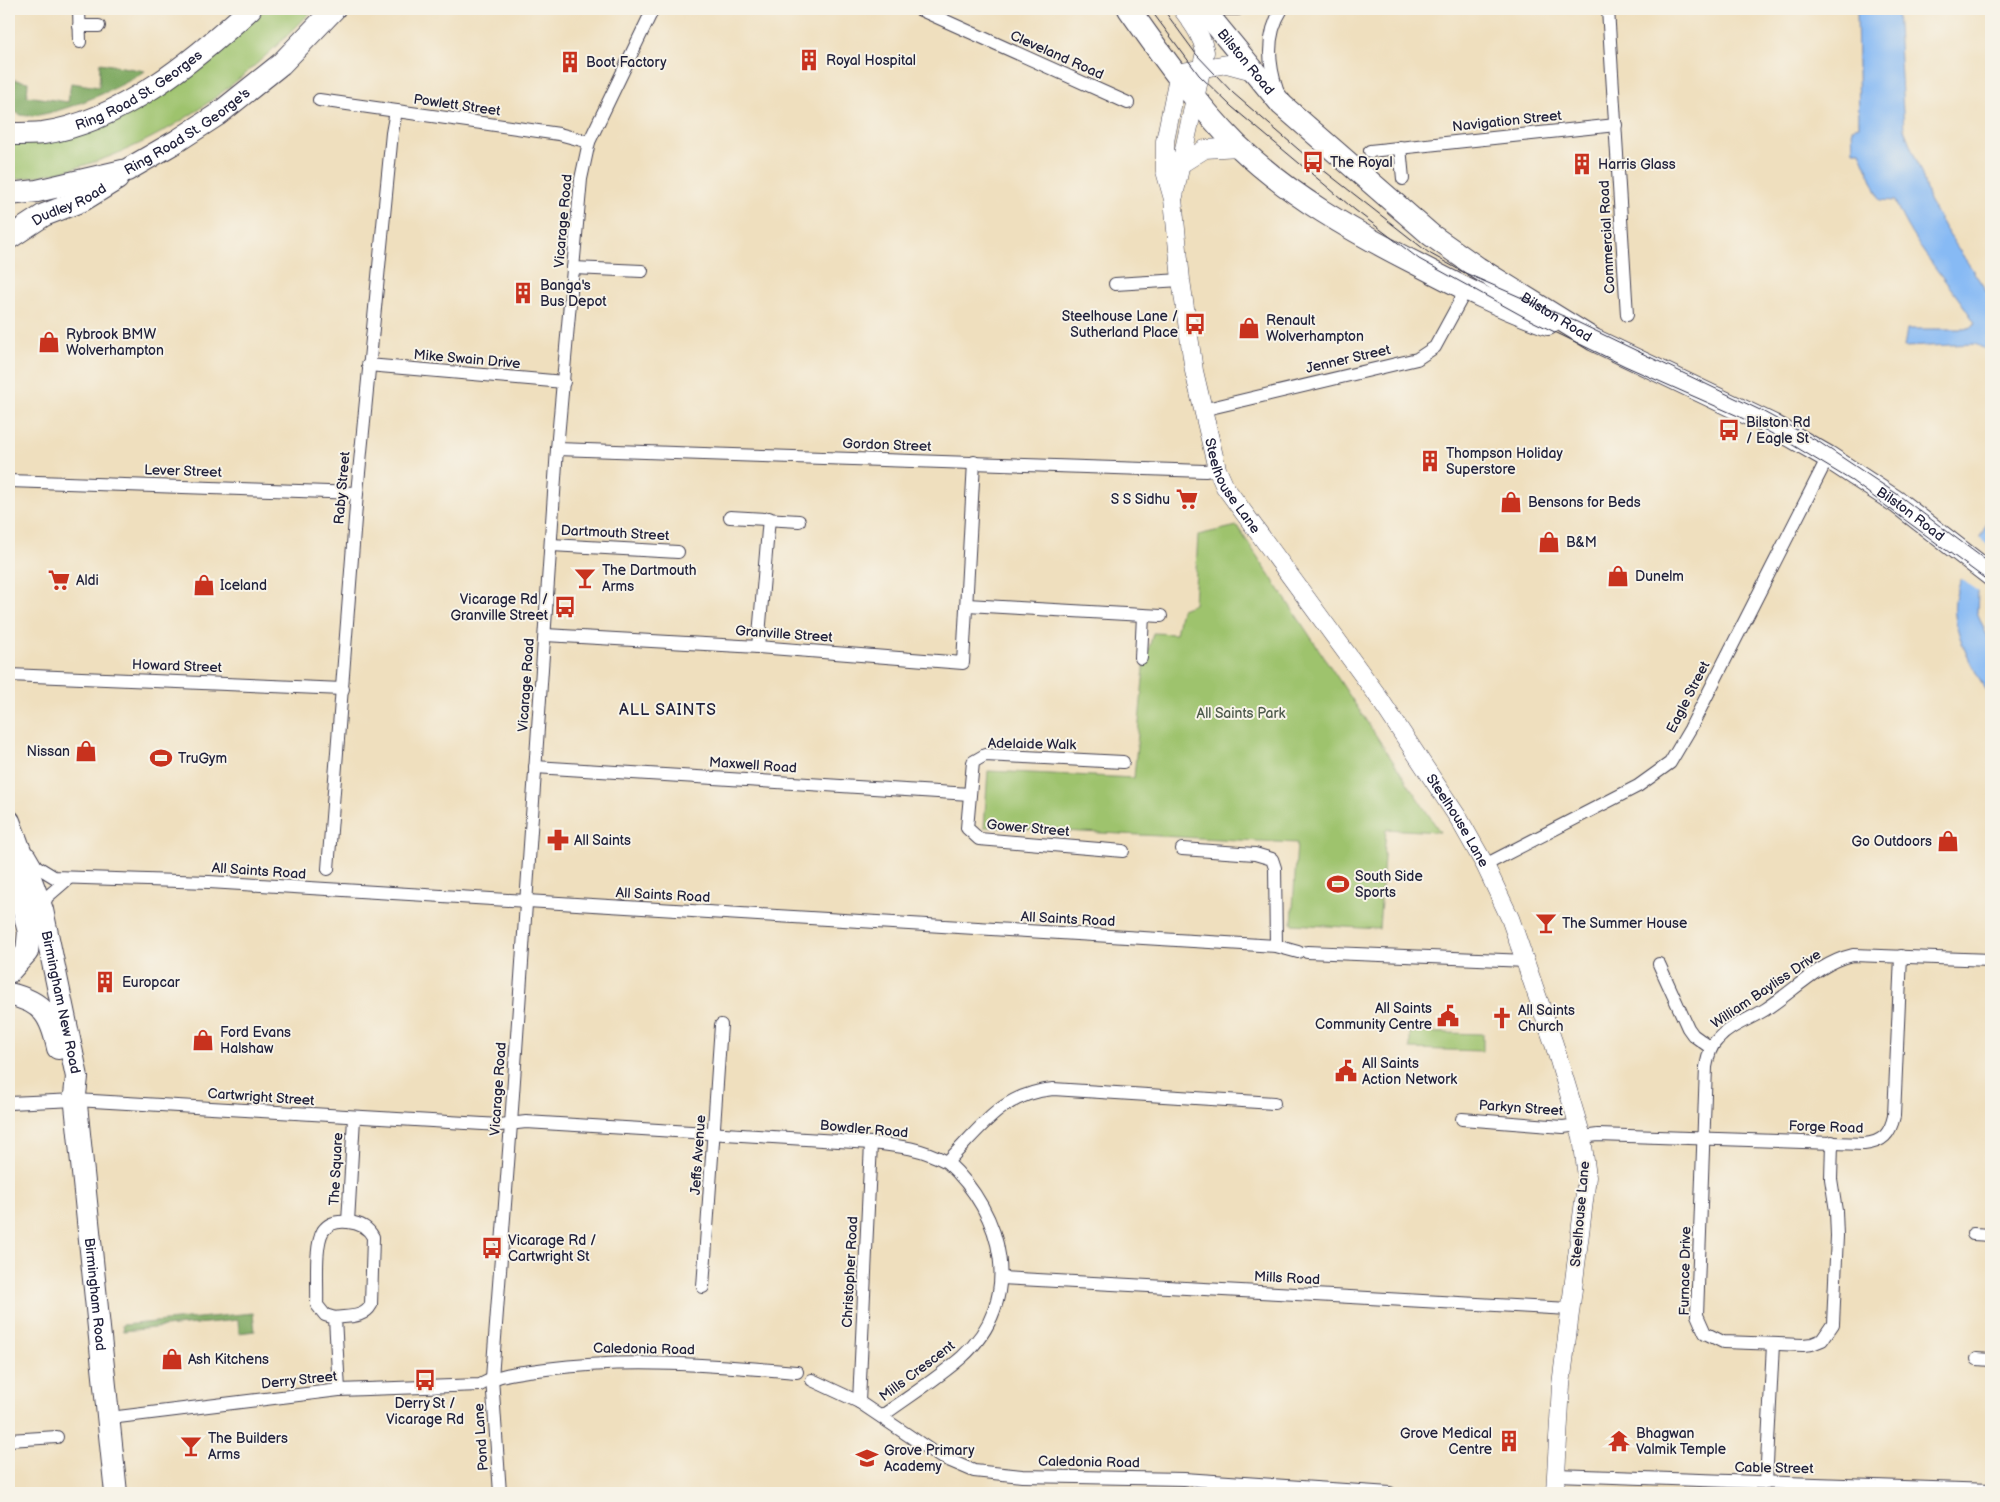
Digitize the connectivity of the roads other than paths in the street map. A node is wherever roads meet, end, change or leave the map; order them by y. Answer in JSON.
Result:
{"nodes":[{"id":1,"x":79,"y":9,"type":"edge"},
{"id":2,"x":250,"y":9,"type":"edge"},
{"id":3,"x":334,"y":9,"type":"edge"},
{"id":4,"x":653,"y":9,"type":"edge"},
{"id":5,"x":919,"y":9,"type":"edge"},
{"id":6,"x":1129,"y":9,"type":"edge"},
{"id":7,"x":1182,"y":9,"type":"edge"},
{"id":8,"x":1203,"y":9,"type":"edge"},
{"id":9,"x":1224,"y":9,"type":"edge"},
{"id":10,"x":1238,"y":9,"type":"edge"},
{"id":11,"x":1282,"y":9,"type":"edge"},
{"id":12,"x":1608,"y":9,"type":"edge"},
{"id":13,"x":79,"y":26,"type":"junction"},
{"id":14,"x":99,"y":26,"type":"dead end"},
{"id":15,"x":80,"y":42,"type":"dead end"},
{"id":16,"x":1201,"y":68,"type":"junction"},
{"id":17,"x":1253,"y":71,"type":"junction"},
{"id":18,"x":1178,"y":77,"type":"junction"},
{"id":19,"x":1193,"y":97,"type":"junction"},
{"id":20,"x":319,"y":100,"type":"dead end"},
{"id":21,"x":1128,"y":103,"type":"dead end"},
{"id":22,"x":1282,"y":104,"type":"junction"},
{"id":23,"x":396,"y":111,"type":"junction"},
{"id":24,"x":1616,"y":125,"type":"junction"},
{"id":25,"x":9,"y":134,"type":"edge"},
{"id":26,"x":590,"y":142,"type":"junction"},
{"id":27,"x":1239,"y":146,"type":"junction"},
{"id":28,"x":1400,"y":147,"type":"junction"},
{"id":29,"x":1370,"y":151,"type":"dead end"},
{"id":30,"x":1181,"y":164,"type":"junction"},
{"id":31,"x":127,"y":170,"type":"junction"},
{"id":32,"x":1403,"y":179,"type":"dead end"},
{"id":33,"x":9,"y":194,"type":"edge"},
{"id":34,"x":1174,"y":199,"type":"junction"},
{"id":35,"x":9,"y":238,"type":"edge"},
{"id":36,"x":573,"y":268,"type":"junction"},
{"id":37,"x":642,"y":270,"type":"dead end"},
{"id":38,"x":1181,"y":280,"type":"junction"},
{"id":39,"x":1115,"y":284,"type":"dead end"},
{"id":40,"x":1466,"y":290,"type":"junction"},
{"id":41,"x":1626,"y":314,"type":"dead end"},
{"id":42,"x":1594,"y":340,"type":"junction"},
{"id":43,"x":368,"y":365,"type":"junction"},
{"id":44,"x":564,"y":382,"type":"junction"},
{"id":45,"x":1202,"y":410,"type":"junction"},
{"id":46,"x":557,"y":449,"type":"junction"},
{"id":47,"x":1828,"y":457,"type":"junction"},
{"id":48,"x":974,"y":462,"type":"junction"},
{"id":49,"x":1217,"y":470,"type":"junction"},
{"id":50,"x":9,"y":481,"type":"edge"},
{"id":51,"x":357,"y":493,"type":"junction"},
{"id":52,"x":730,"y":517,"type":"dead end"},
{"id":53,"x":769,"y":518,"type":"junction"},
{"id":54,"x":799,"y":521,"type":"dead end"},
{"id":55,"x":551,"y":545,"type":"junction"},
{"id":56,"x":678,"y":552,"type":"dead end"},
{"id":57,"x":1991,"y":575,"type":"edge"},
{"id":58,"x":967,"y":605,"type":"junction"},
{"id":59,"x":1143,"y":615,"type":"junction"},
{"id":60,"x":1161,"y":616,"type":"dead end"},
{"id":61,"x":545,"y":635,"type":"junction"},
{"id":62,"x":758,"y":647,"type":"junction"},
{"id":63,"x":1141,"y":658,"type":"dead end"},
{"id":64,"x":9,"y":675,"type":"edge"},
{"id":65,"x":343,"y":689,"type":"junction"},
{"id":66,"x":1123,"y":762,"type":"dead end"},
{"id":67,"x":535,"y":767,"type":"junction"},
{"id":68,"x":970,"y":794,"type":"junction"},
{"id":69,"x":9,"y":821,"type":"edge"},
{"id":70,"x":1182,"y":849,"type":"dead end"},
{"id":71,"x":1123,"y":851,"type":"dead end"},
{"id":72,"x":1486,"y":865,"type":"junction"},
{"id":73,"x":328,"y":869,"type":"dead end"},
{"id":74,"x":69,"y":878,"type":"junction"},
{"id":75,"x":526,"y":902,"type":"junction"},
{"id":76,"x":42,"y":910,"type":"junction"},
{"id":77,"x":1276,"y":946,"type":"junction"},
{"id":78,"x":1901,"y":956,"type":"junction"},
{"id":79,"x":1991,"y":960,"type":"edge"},
{"id":80,"x":1527,"y":961,"type":"junction"},
{"id":81,"x":1659,"y":964,"type":"dead end"},
{"id":82,"x":9,"y":972,"type":"edge"},
{"id":83,"x":9,"y":994,"type":"edge"},
{"id":84,"x":721,"y":1024,"type":"dead end"},
{"id":85,"x":1711,"y":1048,"type":"junction"},
{"id":86,"x":76,"y":1097,"type":"junction"},
{"id":87,"x":1274,"y":1102,"type":"dead end"},
{"id":88,"x":9,"y":1103,"type":"edge"},
{"id":89,"x":354,"y":1118,"type":"junction"},
{"id":90,"x":1462,"y":1119,"type":"dead end"},
{"id":91,"x":511,"y":1124,"type":"junction"},
{"id":92,"x":1580,"y":1131,"type":"junction"},
{"id":93,"x":714,"y":1134,"type":"junction"},
{"id":94,"x":1703,"y":1138,"type":"junction"},
{"id":95,"x":1832,"y":1142,"type":"junction"},
{"id":96,"x":871,"y":1143,"type":"junction"},
{"id":97,"x":947,"y":1162,"type":"junction"},
{"id":98,"x":348,"y":1222,"type":"junction"},
{"id":99,"x":1973,"y":1234,"type":"dead end"},
{"id":100,"x":1991,"y":1235,"type":"edge"},
{"id":101,"x":1002,"y":1278,"type":"junction"},
{"id":102,"x":704,"y":1287,"type":"dead end"},
{"id":103,"x":1570,"y":1309,"type":"junction"},
{"id":104,"x":336,"y":1318,"type":"junction"},
{"id":105,"x":1772,"y":1344,"type":"junction"},
{"id":106,"x":1978,"y":1359,"type":"dead end"},
{"id":107,"x":1991,"y":1360,"type":"edge"},
{"id":108,"x":796,"y":1372,"type":"dead end"},
{"id":109,"x":492,"y":1378,"type":"junction"},
{"id":110,"x":812,"y":1380,"type":"dead end"},
{"id":111,"x":339,"y":1390,"type":"junction"},
{"id":112,"x":859,"y":1402,"type":"junction"},
{"id":113,"x":882,"y":1416,"type":"junction"},
{"id":114,"x":110,"y":1418,"type":"junction"},
{"id":115,"x":57,"y":1437,"type":"dead end"},
{"id":116,"x":9,"y":1440,"type":"edge"},
{"id":117,"x":1556,"y":1475,"type":"junction"},
{"id":118,"x":1766,"y":1483,"type":"junction"},
{"id":119,"x":1991,"y":1490,"type":"edge"},
{"id":120,"x":116,"y":1493,"type":"edge"},
{"id":121,"x":500,"y":1493,"type":"edge"},
{"id":122,"x":1390,"y":1493,"type":"edge"},
{"id":123,"x":1555,"y":1493,"type":"edge"}],
"edges":[{"from":1,"to":13,"type":"street"},
{"from":2,"to":25,"type":"highway","name":"Ring Road St. Georges"},
{"from":3,"to":31,"type":"highway","name":"Ring Road St. George's"},
{"from":4,"to":26,"type":"street","name":"Vicarage Road"},
{"from":5,"to":21,"type":"street","name":"Cleveland Road"},
{"from":6,"to":18,"type":"highway","name":"Bilston Road"},
{"from":7,"to":16,"type":"street","name":"Steelhouse Lane"},
{"from":8,"to":17,"type":"highway","name":"Bilston Road"},
{"from":9,"to":10,"type":"street"},
{"from":11,"to":22,"type":"street"},
{"from":12,"to":24,"type":"street","name":"Commercial Road"},
{"from":13,"to":14,"type":"street"},
{"from":13,"to":15,"type":"street"},
{"from":16,"to":17,"type":"street"},
{"from":16,"to":18,"type":"street"},
{"from":16,"to":19,"type":"street","name":"Steelhouse Lane"},
{"from":17,"to":22,"type":"highway","name":"Bilston Road"},
{"from":18,"to":19,"type":"highway","name":"Bilston Road"},
{"from":18,"to":34,"type":"street","name":"Steelhouse Lane"},
{"from":19,"to":27,"type":"highway","name":"Bilston Road"},
{"from":19,"to":30,"type":"street","name":"Steelhouse Lane"},
{"from":20,"to":23,"type":"street","name":"Powlett Street"},
{"from":22,"to":42,"type":"highway","name":"Bilston Road"},
{"from":23,"to":26,"type":"street","name":"Powlett Street"},
{"from":23,"to":43,"type":"street","name":"Raby Street"},
{"from":24,"to":28,"type":"street","name":"Navigation Street"},
{"from":24,"to":41,"type":"street","name":"Commercial Road"},
{"from":26,"to":36,"type":"street","name":"Vicarage Road"},
{"from":27,"to":30,"type":"street"},
{"from":27,"to":40,"type":"highway","name":"Bilston Road"},
{"from":28,"to":29,"type":"street","name":"Navigation Street"},
{"from":28,"to":32,"type":"street"},
{"from":30,"to":34,"type":"street","name":"Steelhouse Lane"},
{"from":31,"to":33,"type":"highway","name":"Ring Road St. George's"},
{"from":31,"to":35,"type":"highway","name":"Dudley Road"},
{"from":34,"to":38,"type":"street","name":"Steelhouse Lane"},
{"from":36,"to":37,"type":"street"},
{"from":36,"to":44,"type":"street","name":"Vicarage Road"},
{"from":38,"to":39,"type":"street"},
{"from":38,"to":45,"type":"street","name":"Steelhouse Lane"},
{"from":40,"to":42,"type":"highway","name":"Bilston Road"},
{"from":40,"to":45,"type":"street","name":"Jenner Street"},
{"from":42,"to":47,"type":"highway","name":"Bilston Road"},
{"from":43,"to":44,"type":"street","name":"Mike Swain Drive"},
{"from":43,"to":51,"type":"street","name":"Raby Street"},
{"from":44,"to":46,"type":"street","name":"Vicarage Road"},
{"from":45,"to":49,"type":"street","name":"Steelhouse Lane"},
{"from":46,"to":48,"type":"street","name":"Gordon Street"},
{"from":46,"to":55,"type":"street","name":"Vicarage Road"},
{"from":47,"to":57,"type":"highway","name":"Bilston Road"},
{"from":47,"to":72,"type":"street","name":"Eagle Street"},
{"from":48,"to":49,"type":"street","name":"Gordon Street"},
{"from":48,"to":58,"type":"street","name":"Granville Street"},
{"from":49,"to":72,"type":"street","name":"Steelhouse Lane"},
{"from":50,"to":51,"type":"street","name":"Lever Street"},
{"from":51,"to":65,"type":"street","name":"Raby Street"},
{"from":52,"to":53,"type":"street"},
{"from":53,"to":54,"type":"street"},
{"from":53,"to":62,"type":"street"},
{"from":55,"to":56,"type":"street","name":"Dartmouth Street"},
{"from":55,"to":61,"type":"street","name":"Vicarage Road"},
{"from":58,"to":59,"type":"street"},
{"from":58,"to":62,"type":"street","name":"Granville Street"},
{"from":59,"to":60,"type":"street"},
{"from":59,"to":63,"type":"street"},
{"from":61,"to":62,"type":"street","name":"Granville Street"},
{"from":61,"to":67,"type":"street","name":"Vicarage Road"},
{"from":64,"to":65,"type":"street","name":"Howard Street"},
{"from":65,"to":73,"type":"street","name":"Raby Street"},
{"from":66,"to":68,"type":"street","name":"Adelaide Walk"},
{"from":67,"to":68,"type":"street","name":"Maxwell Road"},
{"from":67,"to":75,"type":"street","name":"Vicarage Road"},
{"from":68,"to":71,"type":"street","name":"Gower Street"},
{"from":69,"to":74,"type":"street","name":"All Saints Road"},
{"from":69,"to":76,"type":"highway"},
{"from":69,"to":82,"type":"highway"},
{"from":70,"to":77,"type":"street"},
{"from":72,"to":80,"type":"street","name":"Steelhouse Lane"},
{"from":74,"to":75,"type":"street","name":"All Saints Road"},
{"from":74,"to":76,"type":"street"},
{"from":75,"to":77,"type":"street","name":"All Saints Road"},
{"from":75,"to":91,"type":"street","name":"Vicarage Road"},
{"from":76,"to":86,"type":"highway","name":"Birmingham New Road"},
{"from":77,"to":80,"type":"street","name":"All Saints Road"},
{"from":78,"to":79,"type":"street","name":"William Bayliss Drive"},
{"from":78,"to":85,"type":"street","name":"William Bayliss Drive"},
{"from":78,"to":95,"type":"street","name":"Forge Road"},
{"from":80,"to":92,"type":"street","name":"Steelhouse Lane"},
{"from":81,"to":85,"type":"street"},
{"from":83,"to":86,"type":"highway"},
{"from":84,"to":93,"type":"street","name":"Jeffs Avenue"},
{"from":85,"to":94,"type":"street","name":"William Bayliss Drive"},
{"from":86,"to":88,"type":"street","name":"Cartwright Street"},
{"from":86,"to":89,"type":"street","name":"Cartwright Street"},
{"from":86,"to":114,"type":"highway","name":"Birmingham Road"},
{"from":87,"to":97,"type":"street"},
{"from":89,"to":91,"type":"street","name":"Cartwright Street"},
{"from":89,"to":98,"type":"street","name":"The Square"},
{"from":90,"to":92,"type":"street","name":"Parkyn Street"},
{"from":91,"to":93,"type":"street","name":"Bowdler Road"},
{"from":91,"to":109,"type":"street","name":"Vicarage Road"},
{"from":92,"to":94,"type":"street","name":"Forge Road"},
{"from":92,"to":103,"type":"street","name":"Steelhouse Lane"},
{"from":93,"to":96,"type":"street","name":"Bowdler Road"},
{"from":93,"to":102,"type":"street","name":"Jeffs Avenue"},
{"from":94,"to":95,"type":"street","name":"Forge Road"},
{"from":94,"to":105,"type":"street","name":"Furnace Drive"},
{"from":95,"to":105,"type":"street","name":"Furnace Drive"},
{"from":96,"to":97,"type":"street","name":"Bowdler Road"},
{"from":96,"to":112,"type":"street","name":"Christopher Road"},
{"from":97,"to":101,"type":"street","name":"Mills Crescent"},
{"from":98,"to":104,"type":"street","name":"The Square"},
{"from":98,"to":104,"type":"street","name":"The Square"},
{"from":99,"to":100,"type":"street"},
{"from":101,"to":103,"type":"street","name":"Mills Road"},
{"from":101,"to":113,"type":"street","name":"Mills Crescent"},
{"from":103,"to":117,"type":"street","name":"Steelhouse Lane"},
{"from":104,"to":111,"type":"street"},
{"from":105,"to":118,"type":"street"},
{"from":106,"to":107,"type":"street"},
{"from":108,"to":109,"type":"street","name":"Caledonia Road"},
{"from":109,"to":111,"type":"street","name":"Derry Street"},
{"from":109,"to":121,"type":"street","name":"Pond Lane"},
{"from":110,"to":112,"type":"street","name":"Caledonia Road"},
{"from":111,"to":114,"type":"street","name":"Derry Street"},
{"from":112,"to":113,"type":"street","name":"Caledonia Road"},
{"from":113,"to":122,"type":"street","name":"Caledonia Road"},
{"from":114,"to":120,"type":"highway","name":"Birmingham Road"},
{"from":115,"to":116,"type":"street"},
{"from":117,"to":118,"type":"street","name":"Cable Street"},
{"from":117,"to":123,"type":"street","name":"Steelhouse Lane"},
{"from":118,"to":119,"type":"street","name":"Cable Street"}]}
